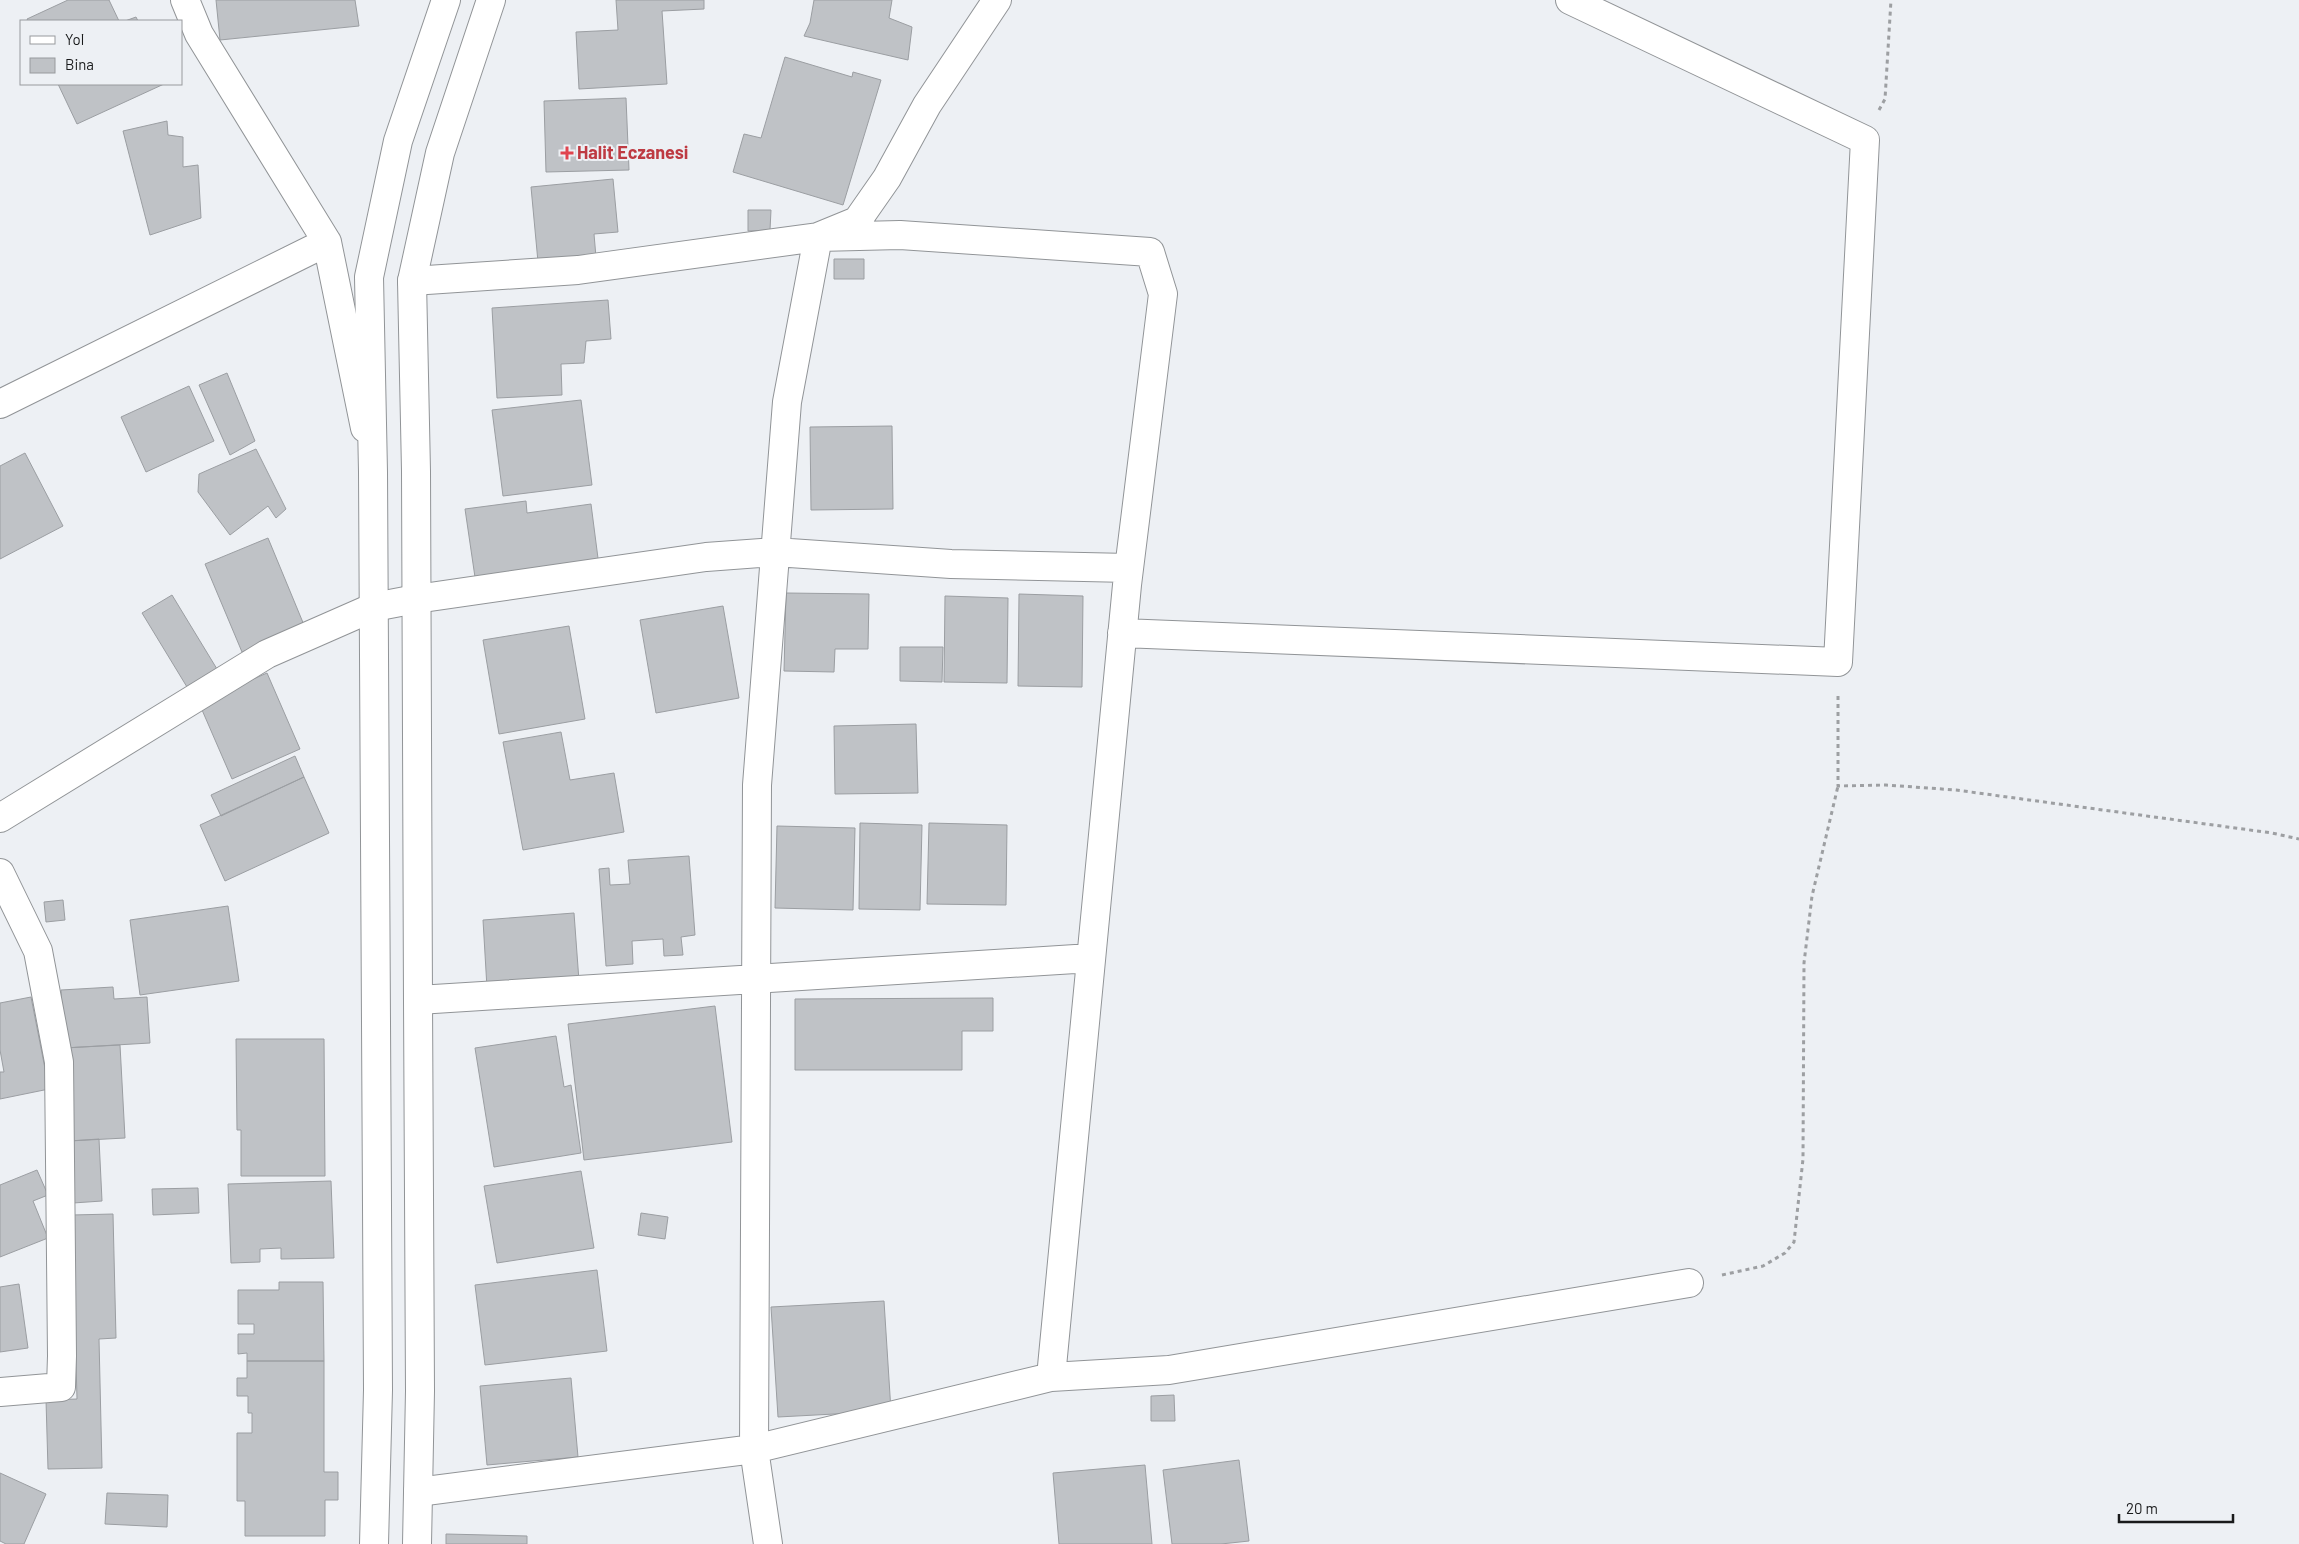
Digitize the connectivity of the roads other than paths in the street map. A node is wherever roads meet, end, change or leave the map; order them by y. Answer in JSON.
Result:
{"nodes":[{"id":1,"x":185,"y":0,"type":"edge"},
{"id":2,"x":446,"y":0,"type":"edge"},
{"id":3,"x":491,"y":0,"type":"edge"},
{"id":4,"x":997,"y":0,"type":"edge"},
{"id":5,"x":1570,"y":0,"type":"edge"},
{"id":6,"x":818,"y":237,"type":"junction"},
{"id":7,"x":328,"y":242,"type":"junction"},
{"id":8,"x":412,"y":281,"type":"junction"},
{"id":9,"x":0,"y":404,"type":"edge"},
{"id":10,"x":373,"y":472,"type":"junction"},
{"id":11,"x":775,"y":552,"type":"junction"},
{"id":12,"x":1129,"y":568,"type":"junction"},
{"id":13,"x":416,"y":599,"type":"junction"},
{"id":14,"x":374,"y":607,"type":"junction"},
{"id":15,"x":1122,"y":633,"type":"junction"},
{"id":16,"x":0,"y":818,"type":"edge"},
{"id":17,"x":0,"y":873,"type":"edge"},
{"id":18,"x":1091,"y":958,"type":"junction"},
{"id":19,"x":756,"y":978,"type":"junction"},
{"id":20,"x":418,"y":1000,"type":"junction"},
{"id":21,"x":1689,"y":1283,"type":"road end"},
{"id":22,"x":1051,"y":1377,"type":"junction"},
{"id":23,"x":0,"y":1392,"type":"edge"},
{"id":24,"x":754,"y":1448,"type":"junction"},
{"id":25,"x":418,"y":1492,"type":"junction"},
{"id":26,"x":374,"y":1544,"type":"edge"},
{"id":27,"x":417,"y":1544,"type":"edge"},
{"id":28,"x":768,"y":1544,"type":"edge"}],
"edges":[{"from":1,"to":7,"type":"street"},
{"from":2,"to":10,"type":"street"},
{"from":3,"to":8,"type":"street"},
{"from":4,"to":6,"type":"street"},
{"from":5,"to":15,"type":"street"},
{"from":6,"to":8,"type":"street"},
{"from":6,"to":11,"type":"street"},
{"from":6,"to":12,"type":"street"},
{"from":7,"to":9,"type":"street"},
{"from":7,"to":10,"type":"street"},
{"from":8,"to":13,"type":"street"},
{"from":10,"to":14,"type":"street"},
{"from":11,"to":12,"type":"street"},
{"from":11,"to":13,"type":"street"},
{"from":11,"to":19,"type":"street"},
{"from":12,"to":15,"type":"street"},
{"from":13,"to":14,"type":"street"},
{"from":13,"to":20,"type":"street"},
{"from":14,"to":16,"type":"street"},
{"from":14,"to":26,"type":"street"},
{"from":15,"to":18,"type":"street"},
{"from":17,"to":23,"type":"street"},
{"from":18,"to":19,"type":"street"},
{"from":18,"to":22,"type":"street"},
{"from":19,"to":20,"type":"street"},
{"from":19,"to":24,"type":"street"},
{"from":20,"to":25,"type":"street"},
{"from":21,"to":22,"type":"street"},
{"from":22,"to":24,"type":"street"},
{"from":24,"to":25,"type":"street"},
{"from":24,"to":28,"type":"street"},
{"from":25,"to":27,"type":"street"}]}
